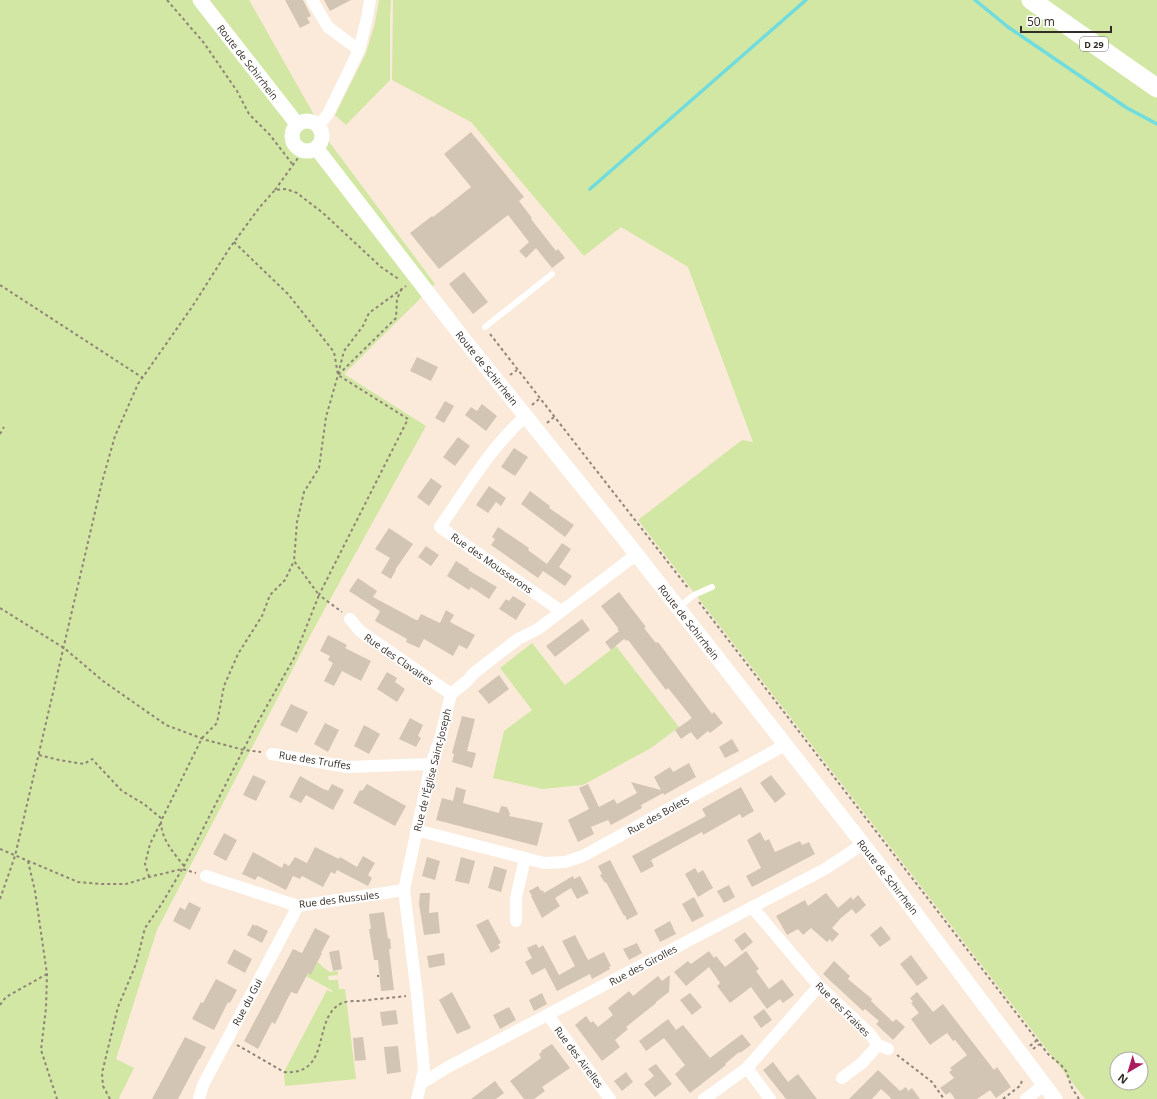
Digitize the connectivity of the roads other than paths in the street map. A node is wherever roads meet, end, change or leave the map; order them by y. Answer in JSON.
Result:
{"nodes":[{"id":1,"x":200,"y":0,"type":"edge"},
{"id":2,"x":312,"y":0,"type":"edge"},
{"id":3,"x":370,"y":0,"type":"edge"},
{"id":4,"x":1031,"y":0,"type":"edge"},
{"id":5,"x":359,"y":50,"type":"junction"},
{"id":6,"x":1157,"y":88,"type":"edge"},
{"id":7,"x":297,"y":124,"type":"junction"},
{"id":8,"x":319,"y":125,"type":"junction"},
{"id":9,"x":310,"y":150,"type":"junction"},
{"id":10,"x":552,"y":274,"type":"dead end"},
{"id":11,"x":485,"y":328,"type":"road end"},
{"id":12,"x":526,"y":416,"type":"junction"},
{"id":13,"x":637,"y":554,"type":"junction"},
{"id":14,"x":712,"y":587,"type":"dead end"},
{"id":15,"x":678,"y":608,"type":"junction"},
{"id":16,"x":561,"y":611,"type":"junction"},
{"id":17,"x":350,"y":619,"type":"road end"},
{"id":18,"x":451,"y":694,"type":"junction"},
{"id":19,"x":785,"y":745,"type":"junction"},
{"id":20,"x":272,"y":754,"type":"road end"},
{"id":21,"x":431,"y":764,"type":"junction"},
{"id":22,"x":416,"y":830,"type":"junction"},
{"id":23,"x":863,"y":844,"type":"junction"},
{"id":24,"x":525,"y":858,"type":"junction"},
{"id":25,"x":206,"y":876,"type":"road end"},
{"id":26,"x":404,"y":890,"type":"junction"},
{"id":27,"x":298,"y":906,"type":"junction"},
{"id":28,"x":752,"y":907,"type":"junction"},
{"id":29,"x":516,"y":921,"type":"dead end"},
{"id":30,"x":819,"y":986,"type":"junction"},
{"id":31,"x":548,"y":1015,"type":"junction"},
{"id":32,"x":747,"y":1068,"type":"junction"},
{"id":33,"x":842,"y":1078,"type":"dead end"},
{"id":34,"x":422,"y":1083,"type":"junction"},
{"id":35,"x":1045,"y":1084,"type":"junction"},
{"id":36,"x":199,"y":1099,"type":"edge"},
{"id":37,"x":417,"y":1099,"type":"edge"},
{"id":38,"x":610,"y":1099,"type":"edge"},
{"id":39,"x":704,"y":1099,"type":"edge"},
{"id":40,"x":770,"y":1099,"type":"edge"},
{"id":41,"x":1026,"y":1099,"type":"edge"},
{"id":42,"x":1055,"y":1099,"type":"edge"}],
"edges":[{"from":1,"to":7,"type":"street","name":"Route de Schirrhein"},
{"from":2,"to":5,"type":"street"},
{"from":3,"to":5,"type":"street"},
{"from":4,"to":6,"type":"main road","number":"D 29"},
{"from":5,"to":8,"type":"street"},
{"from":7,"to":8,"type":"street"},
{"from":7,"to":9,"type":"street","name":"Route de Schirrhein"},
{"from":8,"to":9,"type":"street"},
{"from":9,"to":12,"type":"street","name":"Route de Schirrhein"},
{"from":10,"to":11,"type":"lane"},
{"from":12,"to":13,"type":"street","name":"Route de Schirrhein"},
{"from":12,"to":16,"type":"street","name":"Rue des Mousserons"},
{"from":13,"to":15,"type":"street","name":"Route de Schirrhein"},
{"from":13,"to":16,"type":"street","name":"Rue de l'Église Saint-Joseph"},
{"from":14,"to":15,"type":"lane"},
{"from":15,"to":19,"type":"street","name":"Route de Schirrhein"},
{"from":16,"to":18,"type":"street","name":"Rue de l'Église Saint-Joseph"},
{"from":17,"to":18,"type":"street","name":"Rue des Clavaires"},
{"from":18,"to":21,"type":"street","name":"Rue de l'Église Saint-Joseph"},
{"from":19,"to":23,"type":"street","name":"Route de Schirrhein"},
{"from":19,"to":24,"type":"street","name":"Rue des Bolets"},
{"from":20,"to":21,"type":"street","name":"Rue des Truffes"},
{"from":21,"to":22,"type":"street","name":"Rue de l'Église Saint-Joseph"},
{"from":22,"to":24,"type":"street","name":"Rue des Bolets"},
{"from":22,"to":26,"type":"street","name":"Rue de l'Église Saint-Joseph"},
{"from":23,"to":28,"type":"street","name":"Rue des Girolles"},
{"from":23,"to":35,"type":"street","name":"Route de Schirrhein"},
{"from":24,"to":29,"type":"street"},
{"from":25,"to":27,"type":"street","name":"Rue des Russules"},
{"from":26,"to":27,"type":"street","name":"Rue des Russules"},
{"from":26,"to":34,"type":"street","name":"Rue de l'Église Saint-Joseph"},
{"from":27,"to":36,"type":"street","name":"Rue du Gui"},
{"from":28,"to":30,"type":"street","name":"Rue des Fraises"},
{"from":28,"to":31,"type":"street","name":"Rue des Girolles"},
{"from":30,"to":32,"type":"street"},
{"from":30,"to":33,"type":"street","name":"Rue des Fraises"},
{"from":31,"to":34,"type":"street","name":"Rue des Girolles"},
{"from":31,"to":38,"type":"street","name":"Rue des Airelles"},
{"from":32,"to":39,"type":"street"},
{"from":32,"to":40,"type":"street"},
{"from":34,"to":37,"type":"street","name":"Rue de l'Église Saint-Joseph"},
{"from":35,"to":41,"type":"street"},
{"from":35,"to":42,"type":"street","name":"Route de Schirrhein"}]}
